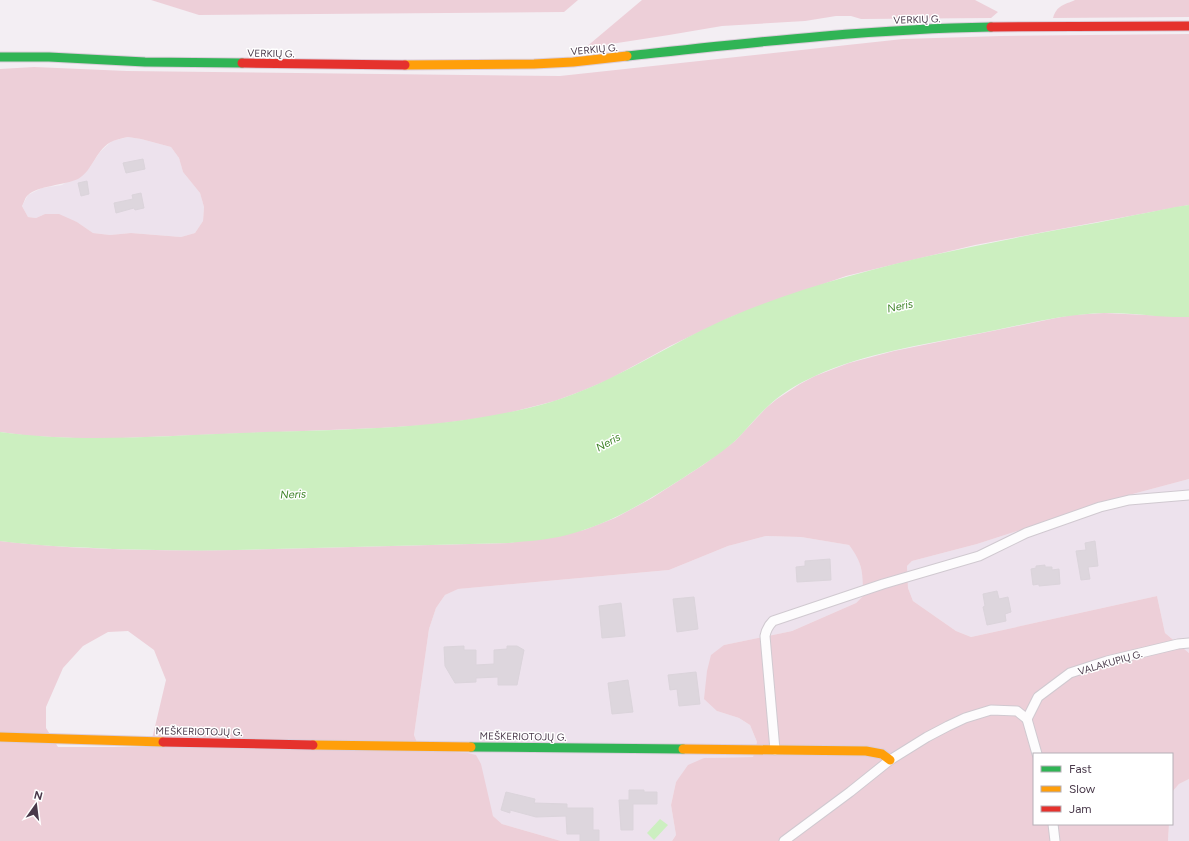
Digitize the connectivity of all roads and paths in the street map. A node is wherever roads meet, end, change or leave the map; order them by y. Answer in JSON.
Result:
{"nodes":[{"id":1,"x":1189,"y":26,"type":"edge"},
{"id":2,"x":0,"y":57,"type":"edge"},
{"id":3,"x":1189,"y":495,"type":"edge"},
{"id":4,"x":1189,"y":643,"type":"edge"},
{"id":5,"x":1027,"y":719,"type":"junction"},
{"id":6,"x":0,"y":737,"type":"edge"},
{"id":7,"x":775,"y":750,"type":"junction"},
{"id":8,"x":1037,"y":753,"type":"edge"},
{"id":9,"x":890,"y":760,"type":"junction"},
{"id":10,"x":1053,"y":825,"type":"edge"},
{"id":11,"x":784,"y":841,"type":"edge"},
{"id":12,"x":1056,"y":841,"type":"edge"}],
"edges":[{"from":1,"to":2,"type":"street","name":"VERKIŲ G."},
{"from":3,"to":7,"type":"street"},
{"from":4,"to":5,"type":"street","name":"VALAKUPIŲ G."},
{"from":5,"to":8,"type":"street"},
{"from":5,"to":9,"type":"street"},
{"from":6,"to":7,"type":"street","name":"MEŠKERIOTOJŲ G."},
{"from":7,"to":9,"type":"street","name":"MEŠKERIOTOJŲ G."},
{"from":9,"to":11,"type":"street"},
{"from":10,"to":12,"type":"street"}]}
